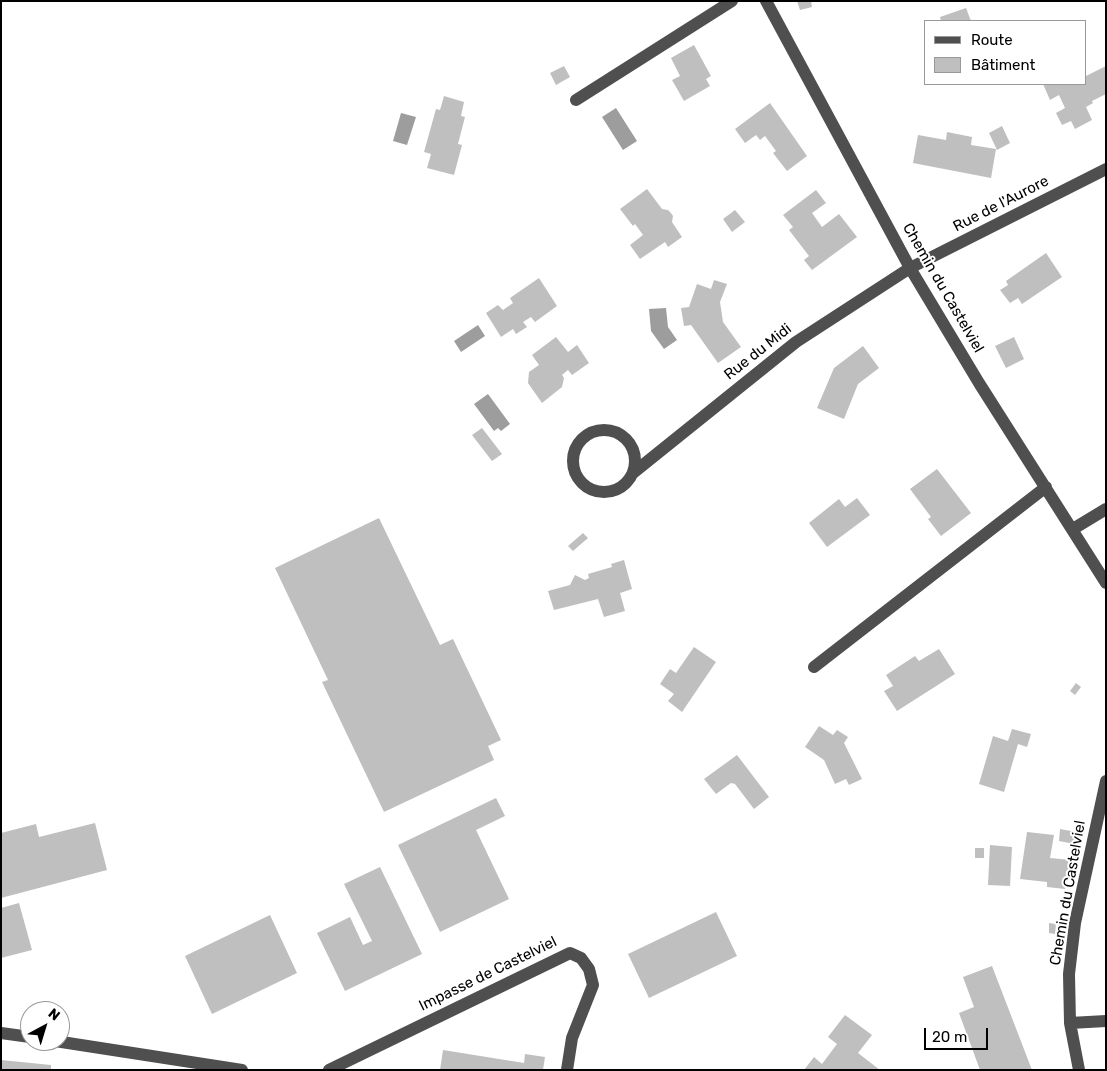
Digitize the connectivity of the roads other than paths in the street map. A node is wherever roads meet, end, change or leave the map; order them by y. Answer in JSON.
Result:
{"nodes":[{"id":1,"x":732,"y":1,"type":"edge"},
{"id":2,"x":766,"y":1,"type":"edge"},
{"id":3,"x":576,"y":100,"type":"dead end"},
{"id":4,"x":1106,"y":168,"type":"edge"},
{"id":5,"x":910,"y":268,"type":"junction"},
{"id":6,"x":633,"y":473,"type":"junction"},
{"id":7,"x":1046,"y":487,"type":"junction"},
{"id":8,"x":1106,"y":509,"type":"edge"},
{"id":9,"x":1073,"y":529,"type":"junction"},
{"id":10,"x":1106,"y":583,"type":"edge"},
{"id":11,"x":814,"y":667,"type":"dead end"},
{"id":12,"x":1106,"y":781,"type":"edge"},
{"id":13,"x":1106,"y":1021,"type":"edge"},
{"id":14,"x":1070,"y":1023,"type":"junction"},
{"id":15,"x":1,"y":1033,"type":"edge"},
{"id":16,"x":20,"y":1036,"type":"edge"},
{"id":17,"x":70,"y":1043,"type":"edge"},
{"id":18,"x":242,"y":1070,"type":"edge"},
{"id":19,"x":329,"y":1070,"type":"edge"},
{"id":20,"x":567,"y":1070,"type":"edge"},
{"id":21,"x":1079,"y":1070,"type":"edge"}],
"edges":[{"from":1,"to":3,"type":"street"},
{"from":2,"to":5,"type":"street","name":"Chemin du Castelviel"},
{"from":4,"to":5,"type":"street","name":"Rue de l'Aurore"},
{"from":5,"to":6,"type":"street","name":"Rue du Midi"},
{"from":5,"to":7,"type":"street","name":"Chemin du Castelviel"},
{"from":6,"to":6,"type":"street"},
{"from":7,"to":9,"type":"street","name":"Chemin du Castelviel"},
{"from":7,"to":11,"type":"street"},
{"from":8,"to":9,"type":"street"},
{"from":9,"to":10,"type":"street","name":"Chemin du Castelviel"},
{"from":12,"to":14,"type":"street","name":"Chemin du Castelviel"},
{"from":13,"to":14,"type":"street"},
{"from":14,"to":21,"type":"street","name":"Chemin du Castelviel"},
{"from":15,"to":16,"type":"street"},
{"from":17,"to":18,"type":"street"},
{"from":19,"to":20,"type":"street","name":"Impasse de Castelviel"}]}
